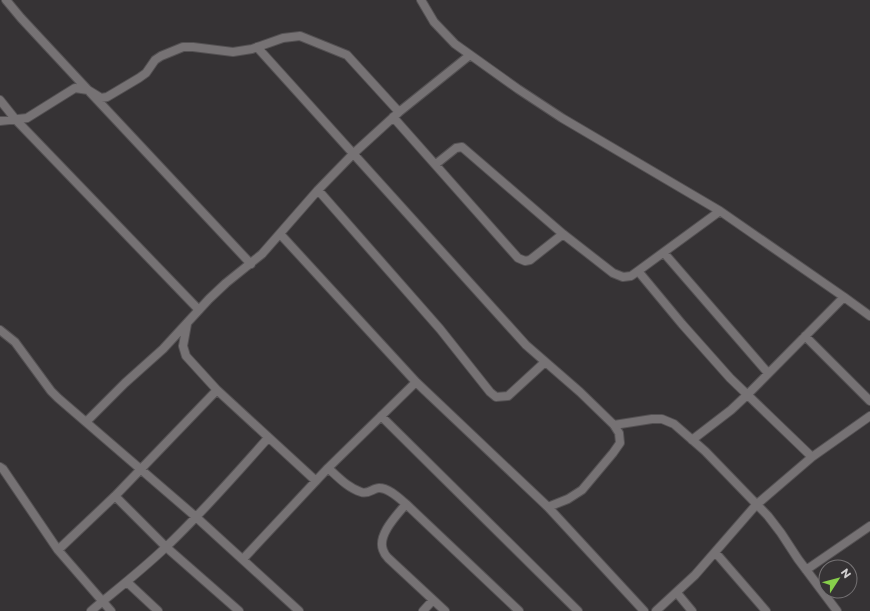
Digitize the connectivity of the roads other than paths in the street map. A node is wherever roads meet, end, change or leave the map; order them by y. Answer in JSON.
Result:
{"nodes":[{"id":1,"x":6,"y":0,"type":"edge"},
{"id":2,"x":423,"y":1,"type":"edge"},
{"id":3,"x":257,"y":47,"type":"junction"},
{"id":4,"x":470,"y":55,"type":"junction"},
{"id":5,"x":88,"y":90,"type":"junction"},
{"id":6,"x":0,"y":100,"type":"edge"},
{"id":7,"x":396,"y":115,"type":"junction"},
{"id":8,"x":16,"y":120,"type":"junction"},
{"id":9,"x":0,"y":121,"type":"edge"},
{"id":10,"x":354,"y":153,"type":"junction"},
{"id":11,"x":436,"y":164,"type":"junction"},
{"id":12,"x":318,"y":190,"type":"junction"},
{"id":13,"x":720,"y":211,"type":"junction"},
{"id":14,"x":563,"y":234,"type":"junction"},
{"id":15,"x":281,"y":235,"type":"junction"},
{"id":16,"x":664,"y":252,"type":"junction"},
{"id":17,"x":251,"y":264,"type":"junction"},
{"id":18,"x":638,"y":271,"type":"junction"},
{"id":19,"x":844,"y":297,"type":"junction"},
{"id":20,"x":199,"y":310,"type":"junction"},
{"id":21,"x":870,"y":316,"type":"edge"},
{"id":22,"x":187,"y":323,"type":"junction"},
{"id":23,"x":0,"y":330,"type":"edge"},
{"id":24,"x":805,"y":336,"type":"junction"},
{"id":25,"x":545,"y":362,"type":"junction"},
{"id":26,"x":768,"y":373,"type":"junction"},
{"id":27,"x":416,"y":382,"type":"junction"},
{"id":28,"x":216,"y":390,"type":"junction"},
{"id":29,"x":747,"y":395,"type":"junction"},
{"id":30,"x":870,"y":401,"type":"edge"},
{"id":31,"x":381,"y":416,"type":"junction"},
{"id":32,"x":870,"y":416,"type":"edge"},
{"id":33,"x":86,"y":422,"type":"junction"},
{"id":34,"x":614,"y":425,"type":"junction"},
{"id":35,"x":268,"y":438,"type":"junction"},
{"id":36,"x":692,"y":440,"type":"junction"},
{"id":37,"x":812,"y":457,"type":"junction"},
{"id":38,"x":0,"y":466,"type":"edge"},
{"id":39,"x":141,"y":468,"type":"junction"},
{"id":40,"x":328,"y":468,"type":"junction"},
{"id":41,"x":316,"y":481,"type":"junction"},
{"id":42,"x":115,"y":496,"type":"junction"},
{"id":43,"x":406,"y":504,"type":"junction"},
{"id":44,"x":756,"y":505,"type":"junction"},
{"id":45,"x":548,"y":507,"type":"junction"},
{"id":46,"x":196,"y":517,"type":"junction"},
{"id":47,"x":870,"y":526,"type":"edge"},
{"id":48,"x":166,"y":547,"type":"junction"},
{"id":49,"x":58,"y":550,"type":"junction"},
{"id":50,"x":715,"y":552,"type":"junction"},
{"id":51,"x":243,"y":559,"type":"junction"},
{"id":52,"x":806,"y":570,"type":"junction"},
{"id":53,"x":127,"y":582,"type":"junction"},
{"id":54,"x":677,"y":593,"type":"junction"},
{"id":55,"x":433,"y":600,"type":"junction"},
{"id":56,"x":103,"y":601,"type":"junction"},
{"id":57,"x":92,"y":611,"type":"edge"},
{"id":58,"x":111,"y":611,"type":"edge"},
{"id":59,"x":158,"y":611,"type":"edge"},
{"id":60,"x":239,"y":611,"type":"edge"},
{"id":61,"x":299,"y":611,"type":"edge"},
{"id":62,"x":423,"y":611,"type":"edge"},
{"id":63,"x":445,"y":611,"type":"edge"},
{"id":64,"x":519,"y":611,"type":"edge"},
{"id":65,"x":578,"y":611,"type":"edge"},
{"id":66,"x":644,"y":611,"type":"edge"},
{"id":67,"x":656,"y":611,"type":"edge"},
{"id":68,"x":692,"y":611,"type":"edge"},
{"id":69,"x":766,"y":611,"type":"edge"},
{"id":70,"x":837,"y":611,"type":"edge"}],
"edges":[{"from":1,"to":5,"type":"street"},
{"from":2,"to":4,"type":"street"},
{"from":3,"to":5,"type":"street"},
{"from":3,"to":7,"type":"street"},
{"from":3,"to":10,"type":"street"},
{"from":4,"to":7,"type":"street"},
{"from":4,"to":13,"type":"street"},
{"from":5,"to":8,"type":"street"},
{"from":5,"to":17,"type":"street"},
{"from":6,"to":8,"type":"street"},
{"from":7,"to":10,"type":"street"},
{"from":7,"to":11,"type":"street"},
{"from":8,"to":9,"type":"street"},
{"from":8,"to":20,"type":"street"},
{"from":10,"to":12,"type":"street"},
{"from":10,"to":25,"type":"street"},
{"from":11,"to":14,"type":"street"},
{"from":11,"to":14,"type":"street"},
{"from":12,"to":15,"type":"street"},
{"from":12,"to":25,"type":"street"},
{"from":13,"to":16,"type":"street"},
{"from":13,"to":19,"type":"street"},
{"from":14,"to":18,"type":"street"},
{"from":15,"to":17,"type":"street"},
{"from":15,"to":27,"type":"street"},
{"from":16,"to":18,"type":"street"},
{"from":16,"to":26,"type":"street"},
{"from":17,"to":20,"type":"street"},
{"from":18,"to":29,"type":"street"},
{"from":19,"to":21,"type":"street"},
{"from":19,"to":24,"type":"street"},
{"from":20,"to":22,"type":"street"},
{"from":22,"to":28,"type":"street"},
{"from":22,"to":33,"type":"street"},
{"from":23,"to":33,"type":"street"},
{"from":24,"to":26,"type":"street"},
{"from":24,"to":30,"type":"street"},
{"from":25,"to":34,"type":"street"},
{"from":26,"to":29,"type":"street"},
{"from":27,"to":31,"type":"street"},
{"from":27,"to":45,"type":"street"},
{"from":28,"to":35,"type":"street"},
{"from":28,"to":39,"type":"street"},
{"from":29,"to":36,"type":"street"},
{"from":29,"to":37,"type":"street"},
{"from":31,"to":40,"type":"street"},
{"from":31,"to":65,"type":"street"},
{"from":32,"to":37,"type":"street"},
{"from":33,"to":39,"type":"street"},
{"from":34,"to":36,"type":"street"},
{"from":34,"to":45,"type":"street"},
{"from":35,"to":41,"type":"street"},
{"from":35,"to":46,"type":"street"},
{"from":36,"to":44,"type":"street"},
{"from":37,"to":44,"type":"street"},
{"from":38,"to":49,"type":"street"},
{"from":39,"to":42,"type":"street"},
{"from":39,"to":46,"type":"street"},
{"from":40,"to":41,"type":"street"},
{"from":40,"to":43,"type":"street"},
{"from":41,"to":51,"type":"street"},
{"from":42,"to":48,"type":"street"},
{"from":42,"to":49,"type":"street"},
{"from":43,"to":55,"type":"street"},
{"from":43,"to":64,"type":"street"},
{"from":44,"to":50,"type":"street"},
{"from":44,"to":52,"type":"street"},
{"from":45,"to":66,"type":"street"},
{"from":46,"to":48,"type":"street"},
{"from":46,"to":51,"type":"street"},
{"from":47,"to":52,"type":"street"},
{"from":48,"to":53,"type":"street"},
{"from":48,"to":60,"type":"street"},
{"from":49,"to":56,"type":"street"},
{"from":50,"to":54,"type":"street"},
{"from":50,"to":69,"type":"street"},
{"from":51,"to":61,"type":"street"},
{"from":52,"to":70,"type":"street"},
{"from":53,"to":56,"type":"street"},
{"from":53,"to":59,"type":"street"},
{"from":54,"to":67,"type":"street"},
{"from":54,"to":68,"type":"street"},
{"from":55,"to":62,"type":"street"},
{"from":55,"to":63,"type":"street"},
{"from":56,"to":57,"type":"street"},
{"from":56,"to":58,"type":"street"}]}
